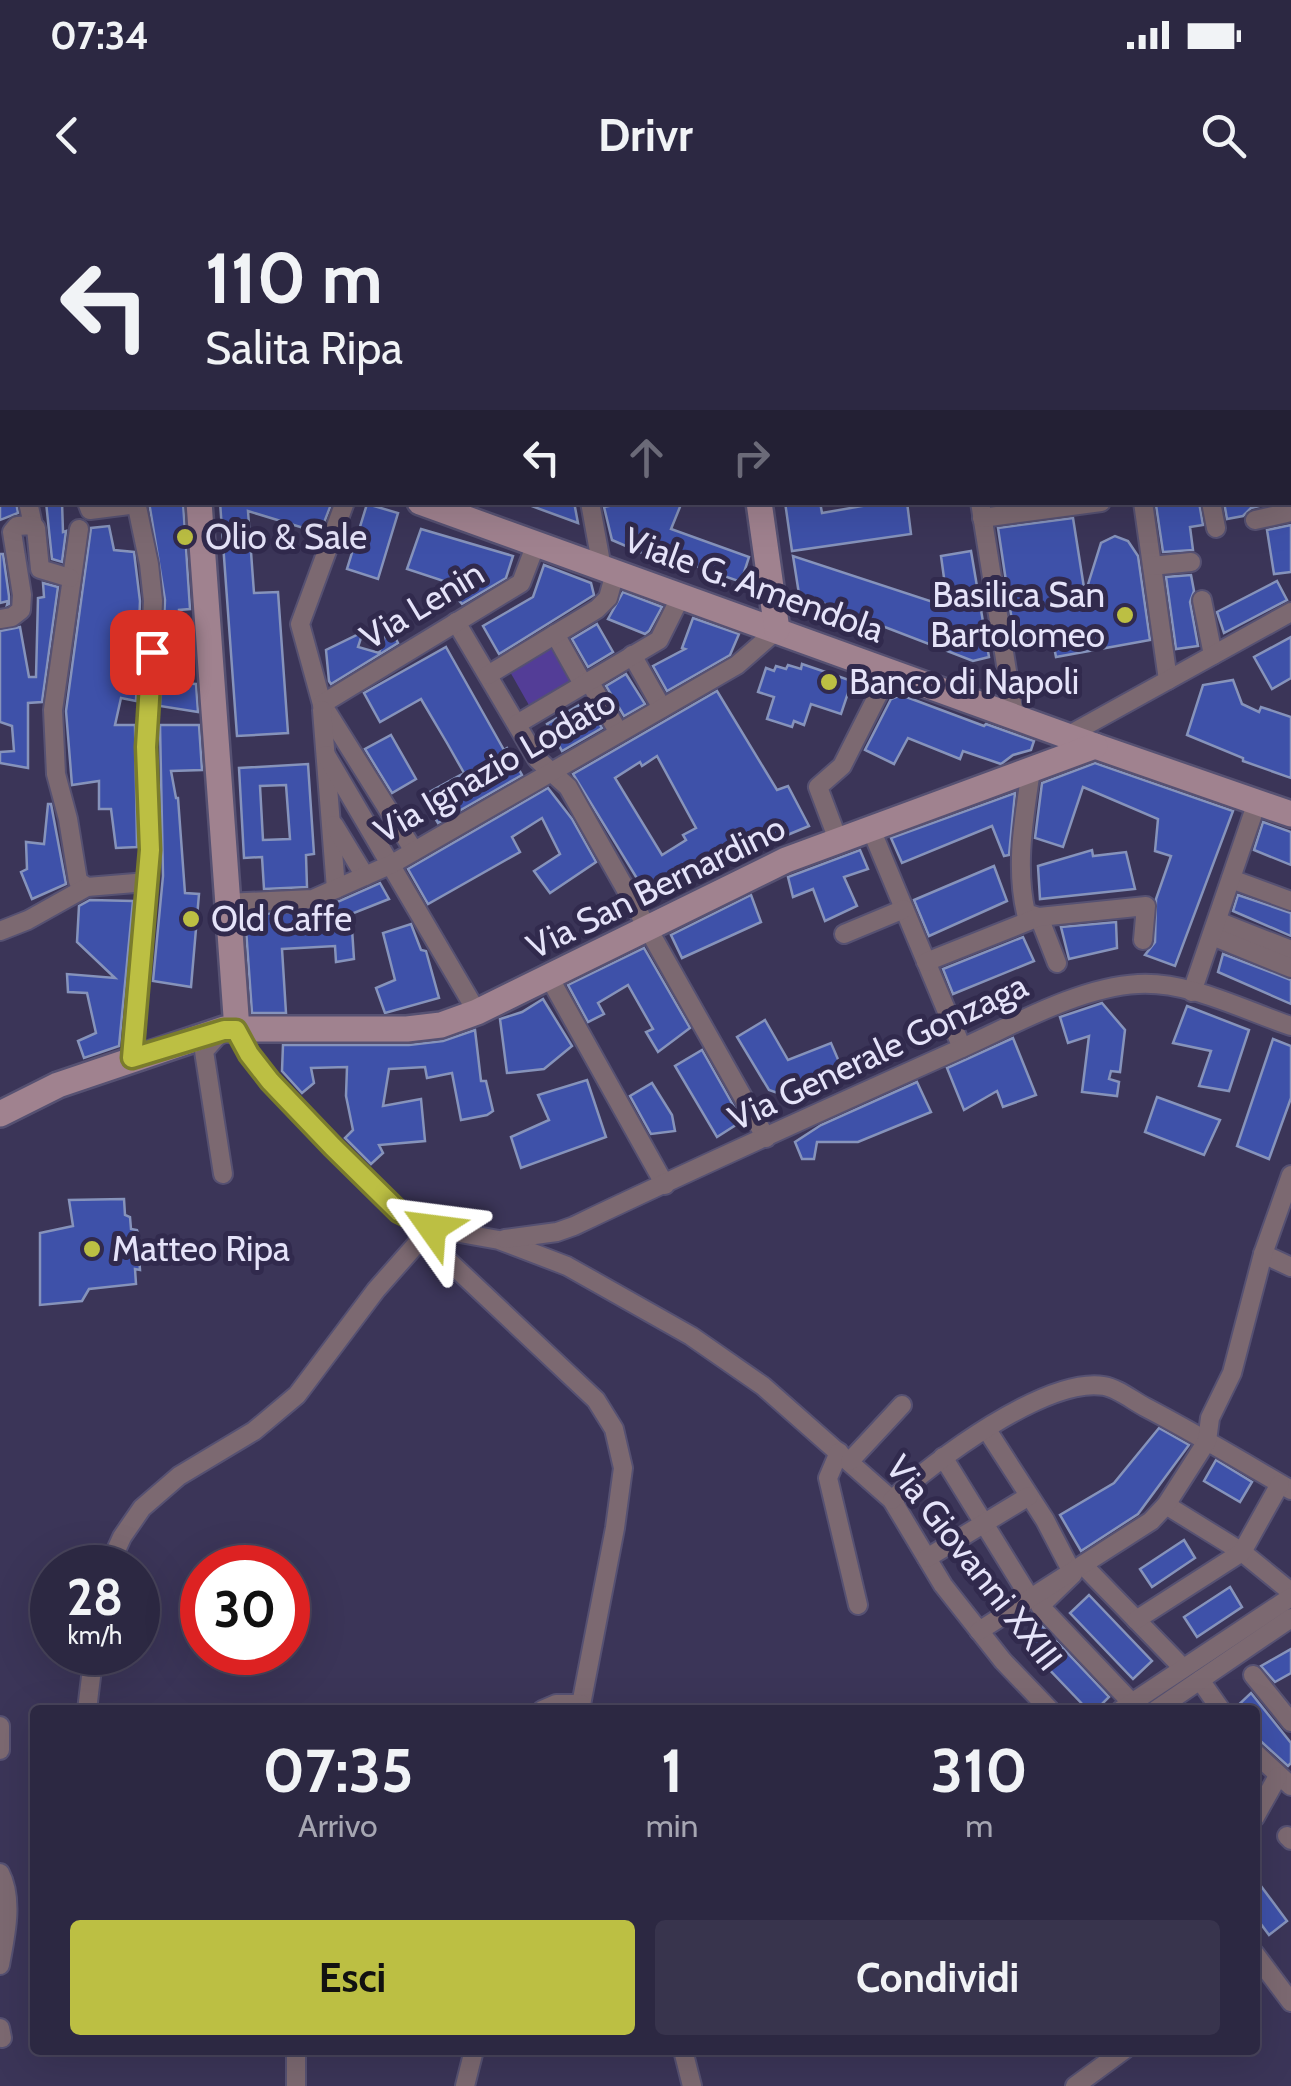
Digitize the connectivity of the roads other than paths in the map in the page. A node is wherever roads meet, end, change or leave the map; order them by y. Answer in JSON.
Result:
{"nodes":[{"id":1,"x":29,"y":505,"type":"edge"},
{"id":2,"x":88,"y":505,"type":"edge"},
{"id":3,"x":123,"y":505,"type":"edge"},
{"id":4,"x":136,"y":505,"type":"edge"},
{"id":5,"x":200,"y":505,"type":"edge"},
{"id":6,"x":344,"y":505,"type":"edge"},
{"id":7,"x":428,"y":505,"type":"edge"},
{"id":8,"x":591,"y":505,"type":"edge"},
{"id":9,"x":759,"y":505,"type":"edge"},
{"id":10,"x":1056,"y":505,"type":"edge"},
{"id":11,"x":1143,"y":505,"type":"edge"},
{"id":12,"x":1212,"y":505,"type":"edge"},
{"id":13,"x":981,"y":510,"type":"edge"},
{"id":14,"x":1291,"y":512,"type":"edge"},
{"id":15,"x":1255,"y":520,"type":"dead end"},
{"id":16,"x":33,"y":524,"type":"junction"},
{"id":17,"x":80,"y":528,"type":"dead end"},
{"id":18,"x":1216,"y":528,"type":"dead end"},
{"id":19,"x":536,"y":544,"type":"junction"},
{"id":20,"x":1192,"y":562,"type":"dead end"},
{"id":21,"x":1152,"y":566,"type":"junction"},
{"id":22,"x":608,"y":571,"type":"junction"},
{"id":23,"x":70,"y":578,"type":"junction"},
{"id":24,"x":681,"y":596,"type":"junction"},
{"id":25,"x":1202,"y":600,"type":"dead end"},
{"id":26,"x":1291,"y":612,"type":"edge"},
{"id":27,"x":0,"y":619,"type":"edge"},
{"id":28,"x":456,"y":622,"type":"junction"},
{"id":29,"x":777,"y":630,"type":"junction"},
{"id":30,"x":555,"y":634,"type":"junction"},
{"id":31,"x":632,"y":655,"type":"junction"},
{"id":32,"x":1212,"y":655,"type":"junction"},
{"id":33,"x":890,"y":671,"type":"junction"},
{"id":34,"x":488,"y":675,"type":"junction"},
{"id":35,"x":1168,"y":680,"type":"junction"},
{"id":36,"x":586,"y":682,"type":"junction"},
{"id":37,"x":322,"y":704,"type":"junction"},
{"id":38,"x":662,"y":708,"type":"junction"},
{"id":39,"x":1014,"y":715,"type":"junction"},
{"id":40,"x":517,"y":724,"type":"junction"},
{"id":41,"x":619,"y":733,"type":"junction"},
{"id":42,"x":1067,"y":736,"type":"junction"},
{"id":43,"x":1095,"y":746,"type":"junction"},
{"id":44,"x":326,"y":755,"type":"junction"},
{"id":45,"x":1030,"y":770,"type":"junction"},
{"id":46,"x":554,"y":772,"type":"junction"},
{"id":47,"x":1258,"y":802,"type":"junction"},
{"id":48,"x":1291,"y":814,"type":"edge"},
{"id":49,"x":330,"y":820,"type":"junction"},
{"id":50,"x":871,"y":829,"type":"junction"},
{"id":51,"x":838,"y":840,"type":"junction"},
{"id":52,"x":414,"y":851,"type":"junction"},
{"id":53,"x":392,"y":864,"type":"junction"},
{"id":54,"x":365,"y":876,"type":"junction"},
{"id":55,"x":1231,"y":879,"type":"junction"},
{"id":56,"x":147,"y":882,"type":"junction"},
{"id":57,"x":87,"y":887,"type":"junction"},
{"id":58,"x":336,"y":889,"type":"junction"},
{"id":59,"x":1291,"y":901,"type":"edge"},
{"id":60,"x":225,"y":903,"type":"junction"},
{"id":61,"x":904,"y":909,"type":"junction"},
{"id":62,"x":1039,"y":917,"type":"junction"},
{"id":63,"x":648,"y":928,"type":"junction"},
{"id":64,"x":1214,"y":928,"type":"junction"},
{"id":65,"x":0,"y":932,"type":"edge"},
{"id":66,"x":844,"y":934,"type":"dead end"},
{"id":67,"x":1143,"y":940,"type":"dead end"},
{"id":68,"x":1291,"y":950,"type":"edge"},
{"id":69,"x":926,"y":962,"type":"junction"},
{"id":70,"x":1057,"y":963,"type":"dead end"},
{"id":71,"x":1291,"y":968,"type":"edge"},
{"id":72,"x":549,"y":977,"type":"junction"},
{"id":73,"x":1192,"y":992,"type":"junction"},
{"id":74,"x":477,"y":1012,"type":"junction"},
{"id":75,"x":1291,"y":1026,"type":"edge"},
{"id":76,"x":230,"y":1030,"type":"junction"},
{"id":77,"x":962,"y":1048,"type":"junction"},
{"id":78,"x":132,"y":1058,"type":"junction"},
{"id":79,"x":0,"y":1114,"type":"edge"},
{"id":80,"x":766,"y":1138,"type":"junction"},
{"id":81,"x":222,"y":1174,"type":"dead end"},
{"id":82,"x":1291,"y":1175,"type":"edge"},
{"id":83,"x":665,"y":1185,"type":"junction"},
{"id":84,"x":580,"y":1218,"type":"junction"},
{"id":85,"x":540,"y":1235,"type":"junction"},
{"id":86,"x":423,"y":1237,"type":"junction"},
{"id":87,"x":499,"y":1240,"type":"junction"},
{"id":88,"x":1263,"y":1254,"type":"junction"},
{"id":89,"x":559,"y":1262,"type":"junction"},
{"id":90,"x":1291,"y":1267,"type":"edge"},
{"id":91,"x":902,"y":1404,"type":"dead end"},
{"id":92,"x":987,"y":1430,"type":"junction"},
{"id":93,"x":1207,"y":1441,"type":"junction"},
{"id":94,"x":845,"y":1456,"type":"junction"},
{"id":95,"x":943,"y":1457,"type":"junction"},
{"id":96,"x":1285,"y":1487,"type":"edge"},
{"id":97,"x":1030,"y":1496,"type":"junction"},
{"id":98,"x":892,"y":1500,"type":"junction"},
{"id":99,"x":1166,"y":1505,"type":"junction"},
{"id":100,"x":984,"y":1523,"type":"junction"},
{"id":101,"x":118,"y":1545,"type":"edge"},
{"id":102,"x":1242,"y":1552,"type":"junction"},
{"id":103,"x":926,"y":1558,"type":"junction"},
{"id":104,"x":1078,"y":1570,"type":"junction"},
{"id":105,"x":1291,"y":1594,"type":"edge"},
{"id":106,"x":1030,"y":1598,"type":"junction"},
{"id":107,"x":858,"y":1605,"type":"dead end"},
{"id":108,"x":1291,"y":1618,"type":"edge"},
{"id":109,"x":1136,"y":1620,"type":"junction"},
{"id":110,"x":979,"y":1631,"type":"junction"},
{"id":111,"x":1183,"y":1668,"type":"junction"},
{"id":112,"x":1253,"y":1674,"type":"dead end"},
{"id":113,"x":91,"y":1675,"type":"edge"},
{"id":114,"x":1200,"y":1680,"type":"junction"},
{"id":115,"x":88,"y":1705,"type":"edge"},
{"id":116,"x":581,"y":1705,"type":"edge"},
{"id":117,"x":1046,"y":1705,"type":"edge"},
{"id":118,"x":1125,"y":1705,"type":"edge"},
{"id":119,"x":1128,"y":1705,"type":"edge"},
{"id":120,"x":1163,"y":1705,"type":"edge"},
{"id":121,"x":1218,"y":1705,"type":"edge"},
{"id":122,"x":1291,"y":1722,"type":"edge"},
{"id":123,"x":0,"y":1726,"type":"edge"},
{"id":124,"x":0,"y":1750,"type":"edge"},
{"id":125,"x":1260,"y":1758,"type":"edge"},
{"id":126,"x":1284,"y":1781,"type":"edge"},
{"id":127,"x":1260,"y":1811,"type":"edge"},
{"id":128,"x":0,"y":1873,"type":"edge"},
{"id":129,"x":1260,"y":1960,"type":"edge"},
{"id":130,"x":0,"y":1965,"type":"edge"},
{"id":131,"x":1288,"y":1994,"type":"edge"},
{"id":132,"x":296,"y":2055,"type":"edge"},
{"id":133,"x":473,"y":2055,"type":"edge"},
{"id":134,"x":684,"y":2055,"type":"edge"},
{"id":135,"x":1117,"y":2055,"type":"edge"},
{"id":136,"x":296,"y":2086,"type":"edge"},
{"id":137,"x":466,"y":2086,"type":"edge"},
{"id":138,"x":692,"y":2086,"type":"edge"},
{"id":139,"x":1074,"y":2086,"type":"edge"}],
"edges":[{"from":1,"to":16,"type":"street"},
{"from":2,"to":3,"type":"street"},
{"from":4,"to":56,"type":"street"},
{"from":5,"to":60,"type":"street"},
{"from":6,"to":37,"type":"street"},
{"from":7,"to":19,"type":"street","name":"Viale G. Amendola"},
{"from":8,"to":22,"type":"street"},
{"from":9,"to":29,"type":"street"},
{"from":10,"to":13,"type":"street"},
{"from":11,"to":21,"type":"street"},
{"from":12,"to":18,"type":"street"},
{"from":13,"to":39,"type":"street"},
{"from":14,"to":15,"type":"street"},
{"from":16,"to":23,"type":"street"},
{"from":16,"to":27,"type":"street"},
{"from":17,"to":23,"type":"street"},
{"from":19,"to":22,"type":"street","name":"Viale G. Amendola"},
{"from":19,"to":28,"type":"street","name":"Via Lenin"},
{"from":20,"to":21,"type":"street"},
{"from":21,"to":35,"type":"street"},
{"from":22,"to":24,"type":"street","name":"Viale G. Amendola"},
{"from":22,"to":30,"type":"street"},
{"from":23,"to":57,"type":"street"},
{"from":24,"to":29,"type":"street","name":"Viale G. Amendola"},
{"from":24,"to":31,"type":"street"},
{"from":25,"to":32,"type":"street"},
{"from":26,"to":32,"type":"street"},
{"from":28,"to":34,"type":"street"},
{"from":28,"to":37,"type":"street","name":"Via Lenin"},
{"from":29,"to":33,"type":"street","name":"Viale G. Amendola"},
{"from":29,"to":38,"type":"street","name":"Via Ignazio Lodato"},
{"from":30,"to":34,"type":"street"},
{"from":30,"to":36,"type":"street"},
{"from":31,"to":36,"type":"street"},
{"from":31,"to":38,"type":"street"},
{"from":32,"to":35,"type":"street"},
{"from":33,"to":39,"type":"street","name":"Viale G. Amendola"},
{"from":33,"to":51,"type":"street"},
{"from":34,"to":40,"type":"street"},
{"from":35,"to":42,"type":"street"},
{"from":36,"to":40,"type":"street"},
{"from":36,"to":41,"type":"street"},
{"from":37,"to":44,"type":"street"},
{"from":37,"to":52,"type":"street"},
{"from":38,"to":41,"type":"street","name":"Via Ignazio Lodato"},
{"from":39,"to":42,"type":"street","name":"Viale G. Amendola"},
{"from":40,"to":46,"type":"street"},
{"from":41,"to":46,"type":"street","name":"Via Ignazio Lodato"},
{"from":42,"to":43,"type":"street","name":"Viale G. Amendola"},
{"from":43,"to":45,"type":"street","name":"Via San Bernardino"},
{"from":43,"to":47,"type":"street","name":"Viale G. Amendola"},
{"from":44,"to":49,"type":"street"},
{"from":44,"to":53,"type":"street"},
{"from":45,"to":50,"type":"street","name":"Via San Bernardino"},
{"from":45,"to":62,"type":"street"},
{"from":46,"to":52,"type":"street","name":"Via Ignazio Lodato"},
{"from":46,"to":63,"type":"street"},
{"from":47,"to":48,"type":"street","name":"Viale G. Amendola"},
{"from":47,"to":55,"type":"street"},
{"from":49,"to":54,"type":"street"},
{"from":49,"to":58,"type":"street"},
{"from":50,"to":51,"type":"street","name":"Via San Bernardino"},
{"from":50,"to":61,"type":"street"},
{"from":51,"to":63,"type":"street","name":"Via San Bernardino"},
{"from":52,"to":53,"type":"street","name":"Via Ignazio Lodato"},
{"from":53,"to":54,"type":"street","name":"Via Ignazio Lodato"},
{"from":53,"to":74,"type":"street"},
{"from":54,"to":58,"type":"street","name":"Via Ignazio Lodato"},
{"from":55,"to":59,"type":"street"},
{"from":55,"to":64,"type":"street"},
{"from":56,"to":57,"type":"street"},
{"from":56,"to":78,"type":"street"},
{"from":57,"to":65,"type":"street"},
{"from":58,"to":60,"type":"street","name":"Via Ignazio Lodato"},
{"from":60,"to":76,"type":"street"},
{"from":61,"to":66,"type":"street"},
{"from":61,"to":69,"type":"street"},
{"from":62,"to":67,"type":"street"},
{"from":62,"to":69,"type":"street"},
{"from":62,"to":70,"type":"street"},
{"from":63,"to":72,"type":"street","name":"Via San Bernardino"},
{"from":63,"to":80,"type":"street"},
{"from":64,"to":68,"type":"street"},
{"from":64,"to":71,"type":"street"},
{"from":64,"to":73,"type":"street"},
{"from":69,"to":77,"type":"street"},
{"from":72,"to":74,"type":"street","name":"Via San Bernardino"},
{"from":72,"to":83,"type":"street"},
{"from":73,"to":75,"type":"street","name":"Via Generale Gonzaga"},
{"from":73,"to":77,"type":"street","name":"Via Generale Gonzaga"},
{"from":74,"to":76,"type":"street","name":"Via San Bernardino"},
{"from":76,"to":78,"type":"street","name":"Via San Bernardino"},
{"from":76,"to":81,"type":"street"},
{"from":76,"to":86,"type":"street"},
{"from":77,"to":80,"type":"street","name":"Via Generale Gonzaga"},
{"from":78,"to":79,"type":"street","name":"Via San Bernardino"},
{"from":80,"to":83,"type":"street","name":"Via Generale Gonzaga"},
{"from":82,"to":88,"type":"street"},
{"from":83,"to":84,"type":"street","name":"Via Generale Gonzaga"},
{"from":84,"to":85,"type":"street","name":"Via Generale Gonzaga"},
{"from":84,"to":89,"type":"street"},
{"from":85,"to":87,"type":"street","name":"Via Generale Gonzaga"},
{"from":85,"to":89,"type":"street"},
{"from":86,"to":87,"type":"street","name":"Via Giovanni XXIII"},
{"from":86,"to":101,"type":"street"},
{"from":86,"to":116,"type":"street"},
{"from":87,"to":89,"type":"street","name":"Via Giovanni XXIII"},
{"from":88,"to":90,"type":"street"},
{"from":88,"to":93,"type":"street"},
{"from":89,"to":94,"type":"street","name":"Via Giovanni XXIII"},
{"from":91,"to":94,"type":"street"},
{"from":92,"to":93,"type":"street"},
{"from":92,"to":95,"type":"street"},
{"from":92,"to":97,"type":"street"},
{"from":93,"to":96,"type":"street"},
{"from":93,"to":99,"type":"street"},
{"from":94,"to":98,"type":"street","name":"Via Giovanni XXIII"},
{"from":94,"to":107,"type":"street"},
{"from":95,"to":98,"type":"street"},
{"from":95,"to":100,"type":"street"},
{"from":96,"to":102,"type":"street"},
{"from":97,"to":100,"type":"street"},
{"from":97,"to":104,"type":"street"},
{"from":98,"to":103,"type":"street","name":"Via Giovanni XXIII"},
{"from":99,"to":102,"type":"street"},
{"from":99,"to":104,"type":"street"},
{"from":100,"to":103,"type":"street"},
{"from":100,"to":106,"type":"street"},
{"from":102,"to":105,"type":"street"},
{"from":102,"to":109,"type":"street"},
{"from":103,"to":110,"type":"street","name":"Via Giovanni XXIII"},
{"from":104,"to":106,"type":"street"},
{"from":104,"to":109,"type":"street"},
{"from":104,"to":118,"type":"street"},
{"from":105,"to":111,"type":"street"},
{"from":106,"to":110,"type":"street"},
{"from":108,"to":114,"type":"street"},
{"from":109,"to":111,"type":"street"},
{"from":110,"to":117,"type":"street","name":"Via Giovanni XXIII"},
{"from":111,"to":119,"type":"street"},
{"from":112,"to":122,"type":"street"},
{"from":113,"to":115,"type":"street"},
{"from":114,"to":120,"type":"street"},
{"from":114,"to":121,"type":"street"},
{"from":123,"to":124,"type":"street"},
{"from":125,"to":126,"type":"street"},
{"from":126,"to":127,"type":"street"},
{"from":128,"to":130,"type":"street"},
{"from":129,"to":131,"type":"street"},
{"from":132,"to":136,"type":"street"},
{"from":133,"to":137,"type":"street"},
{"from":134,"to":138,"type":"street"},
{"from":135,"to":139,"type":"street"}]}
